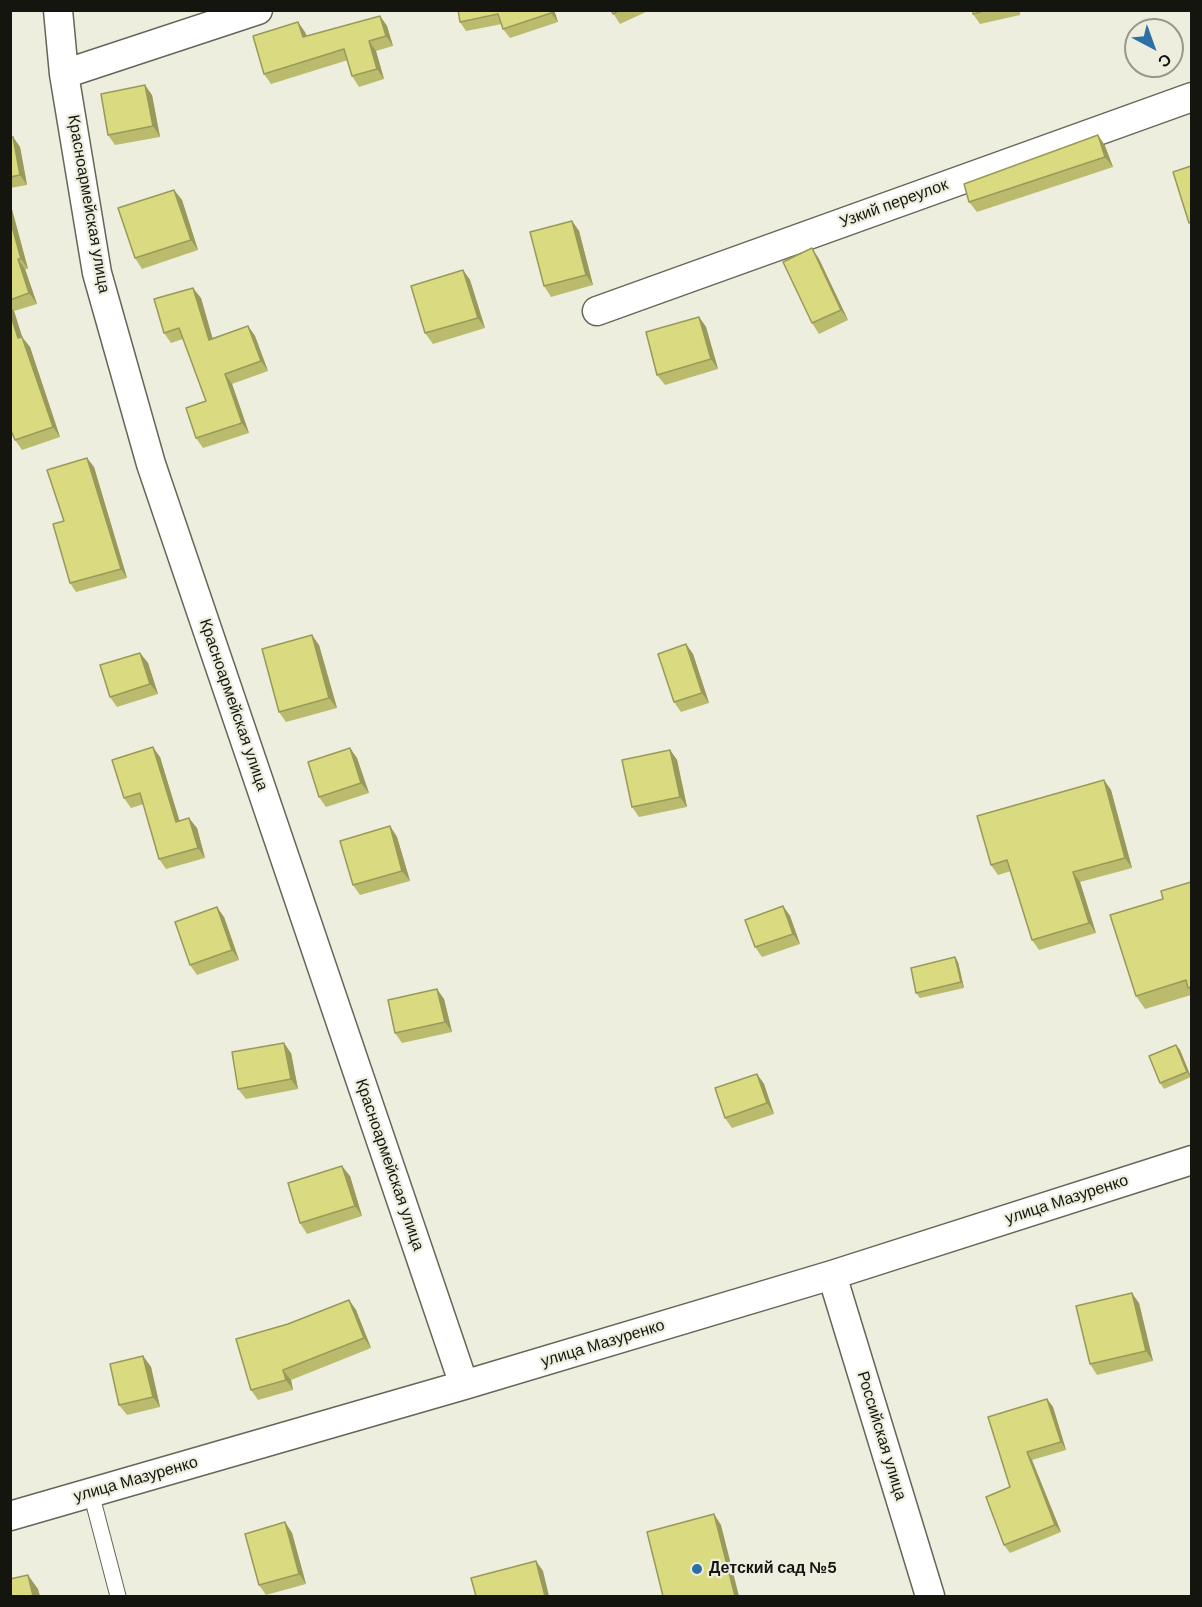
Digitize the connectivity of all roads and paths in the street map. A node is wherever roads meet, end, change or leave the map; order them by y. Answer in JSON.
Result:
{"nodes":[{"id":1,"x":58,"y":10,"type":"edge"},
{"id":2,"x":258,"y":10,"type":"edge"},
{"id":3,"x":64,"y":74,"type":"junction"},
{"id":4,"x":1191,"y":97,"type":"edge"},
{"id":5,"x":597,"y":311,"type":"dead end"},
{"id":6,"x":1191,"y":1160,"type":"edge"},
{"id":7,"x":832,"y":1275,"type":"junction"},
{"id":8,"x":464,"y":1385,"type":"junction"},
{"id":9,"x":91,"y":1493,"type":"junction"},
{"id":10,"x":10,"y":1516,"type":"edge"},
{"id":11,"x":118,"y":1596,"type":"edge"},
{"id":12,"x":930,"y":1596,"type":"edge"}],
"edges":[{"from":1,"to":3,"type":"street","name":"Красноармейская улица"},
{"from":2,"to":3,"type":"street"},
{"from":3,"to":8,"type":"street","name":"Красноармейская улица"},
{"from":4,"to":5,"type":"street","name":"Узкий переулок"},
{"from":6,"to":7,"type":"street","name":"улица Мазуренко"},
{"from":7,"to":8,"type":"street","name":"улица Мазуренко"},
{"from":7,"to":12,"type":"street","name":"Российская улица"},
{"from":8,"to":9,"type":"street","name":"улица Мазуренко"},
{"from":9,"to":10,"type":"street","name":"улица Мазуренко"},
{"from":9,"to":11,"type":"lane"}]}
